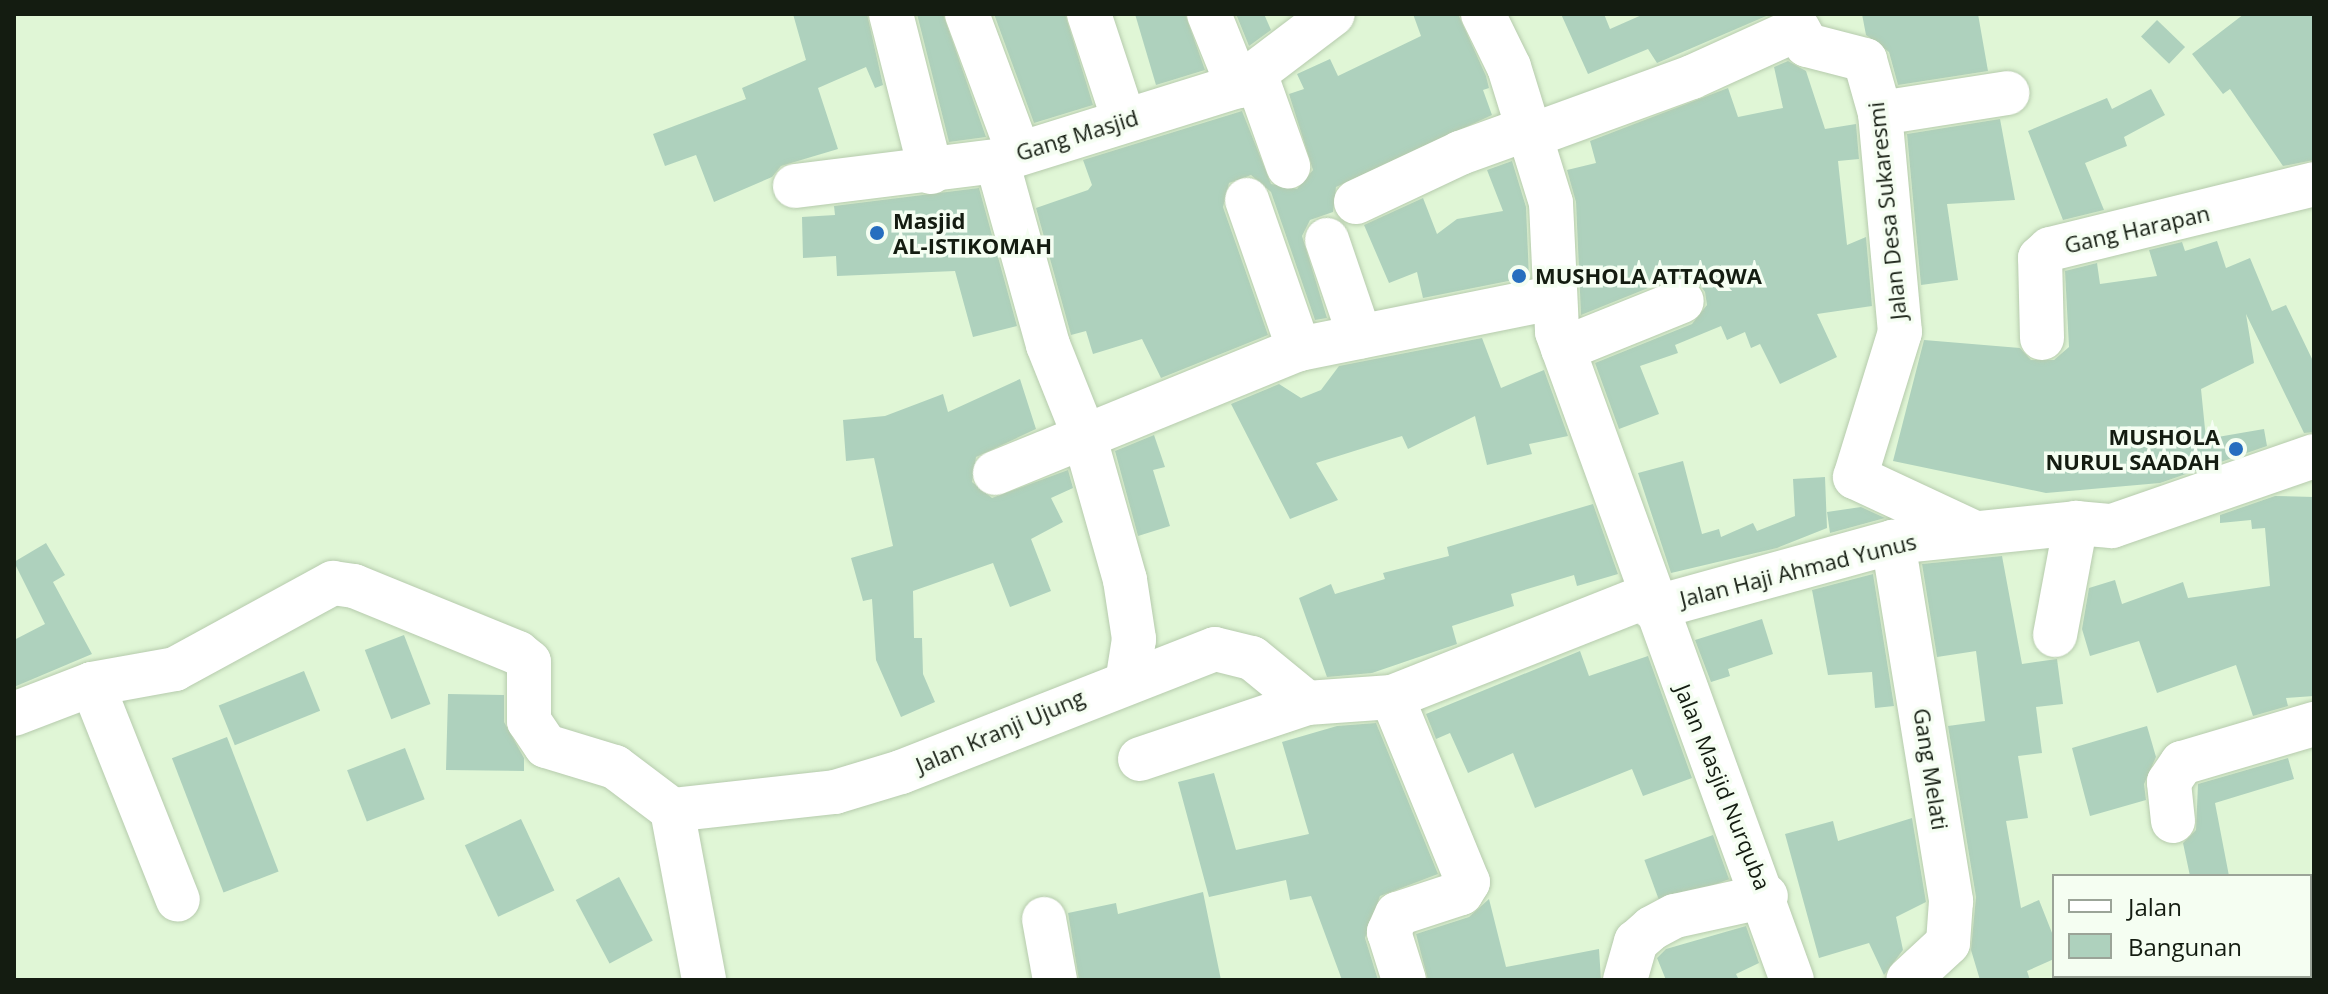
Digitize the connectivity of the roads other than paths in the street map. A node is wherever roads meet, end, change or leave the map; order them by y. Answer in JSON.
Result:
{"nodes":[{"id":1,"x":891,"y":14,"type":"edge"},
{"id":2,"x":967,"y":14,"type":"edge"},
{"id":3,"x":1089,"y":14,"type":"edge"},
{"id":4,"x":1209,"y":14,"type":"edge"},
{"id":5,"x":1333,"y":14,"type":"edge"},
{"id":6,"x":1483,"y":14,"type":"edge"},
{"id":7,"x":1247,"y":81,"type":"junction"},
{"id":8,"x":2007,"y":93,"type":"dead end"},
{"id":9,"x":1880,"y":113,"type":"junction"},
{"id":10,"x":1124,"y":120,"type":"junction"},
{"id":11,"x":1533,"y":135,"type":"junction"},
{"id":12,"x":1007,"y":156,"type":"junction"},
{"id":13,"x":1288,"y":166,"type":"dead end"},
{"id":14,"x":931,"y":172,"type":"junction"},
{"id":15,"x":2314,"y":184,"type":"edge"},
{"id":16,"x":795,"y":186,"type":"dead end"},
{"id":17,"x":1247,"y":200,"type":"dead end"},
{"id":18,"x":1356,"y":202,"type":"dead end"},
{"id":19,"x":1327,"y":240,"type":"dead end"},
{"id":20,"x":1551,"y":298,"type":"junction"},
{"id":21,"x":1682,"y":301,"type":"dead end"},
{"id":22,"x":1360,"y":337,"type":"junction"},
{"id":23,"x":2042,"y":338,"type":"dead end"},
{"id":24,"x":1299,"y":349,"type":"junction"},
{"id":25,"x":1563,"y":349,"type":"junction"},
{"id":26,"x":1084,"y":435,"type":"junction"},
{"id":27,"x":2314,"y":456,"type":"edge"},
{"id":28,"x":995,"y":473,"type":"dead end"},
{"id":29,"x":2076,"y":523,"type":"junction"},
{"id":30,"x":1971,"y":531,"type":"junction"},
{"id":31,"x":1893,"y":542,"type":"junction"},
{"id":32,"x":1652,"y":601,"type":"junction"},
{"id":33,"x":2055,"y":635,"type":"dead end"},
{"id":34,"x":1131,"y":659,"type":"junction"},
{"id":35,"x":92,"y":684,"type":"junction"},
{"id":36,"x":1392,"y":697,"type":"junction"},
{"id":37,"x":1307,"y":703,"type":"junction"},
{"id":38,"x":14,"y":714,"type":"edge"},
{"id":39,"x":2314,"y":724,"type":"edge"},
{"id":40,"x":1140,"y":759,"type":"dead end"},
{"id":41,"x":672,"y":810,"type":"junction"},
{"id":42,"x":2173,"y":821,"type":"dead end"},
{"id":43,"x":1766,"y":896,"type":"junction"},
{"id":44,"x":178,"y":900,"type":"dead end"},
{"id":45,"x":1044,"y":919,"type":"dead end"},
{"id":46,"x":704,"y":980,"type":"edge"},
{"id":47,"x":1055,"y":980,"type":"edge"},
{"id":48,"x":1404,"y":980,"type":"edge"},
{"id":49,"x":1625,"y":980,"type":"edge"},
{"id":50,"x":1792,"y":980,"type":"edge"},
{"id":51,"x":1908,"y":980,"type":"edge"}],
"edges":[{"from":1,"to":14,"type":"street"},
{"from":2,"to":12,"type":"street"},
{"from":3,"to":10,"type":"street"},
{"from":4,"to":7,"type":"street"},
{"from":5,"to":7,"type":"street","name":"Gang Masjid"},
{"from":6,"to":11,"type":"street"},
{"from":7,"to":10,"type":"street","name":"Gang Masjid"},
{"from":7,"to":13,"type":"street"},
{"from":8,"to":9,"type":"street"},
{"from":9,"to":11,"type":"street","name":"Jalan Desa Sukaresmi"},
{"from":9,"to":30,"type":"street","name":"Jalan Desa Sukaresmi"},
{"from":10,"to":12,"type":"street","name":"Gang Masjid"},
{"from":11,"to":18,"type":"street"},
{"from":11,"to":20,"type":"street"},
{"from":12,"to":14,"type":"street","name":"Gang Masjid"},
{"from":12,"to":26,"type":"street"},
{"from":14,"to":16,"type":"street","name":"Gang Masjid"},
{"from":15,"to":23,"type":"street","name":"Gang Harapan"},
{"from":17,"to":24,"type":"street"},
{"from":19,"to":22,"type":"street"},
{"from":20,"to":22,"type":"street"},
{"from":20,"to":25,"type":"street"},
{"from":21,"to":25,"type":"street"},
{"from":22,"to":24,"type":"street"},
{"from":24,"to":26,"type":"street"},
{"from":25,"to":32,"type":"street"},
{"from":26,"to":28,"type":"street"},
{"from":26,"to":34,"type":"street"},
{"from":27,"to":29,"type":"street","name":"Jalan Haji Ahmad Yunus"},
{"from":29,"to":30,"type":"street","name":"Jalan Haji Ahmad Yunus"},
{"from":29,"to":33,"type":"street"},
{"from":30,"to":31,"type":"street","name":"Jalan Haji Ahmad Yunus"},
{"from":31,"to":32,"type":"street","name":"Jalan Haji Ahmad Yunus"},
{"from":31,"to":51,"type":"street","name":"Gang Melati"},
{"from":32,"to":36,"type":"street","name":"Jalan Haji Ahmad Yunus"},
{"from":32,"to":43,"type":"street","name":"Jalan Masjid Nurquba"},
{"from":34,"to":37,"type":"street","name":"Jalan Kranji Ujung"},
{"from":34,"to":41,"type":"street","name":"Jalan Kranji Ujung"},
{"from":35,"to":38,"type":"street"},
{"from":35,"to":41,"type":"street"},
{"from":35,"to":44,"type":"street"},
{"from":36,"to":37,"type":"street","name":"Jalan Haji Ahmad Yunus"},
{"from":36,"to":48,"type":"street"},
{"from":37,"to":40,"type":"street","name":"Jalan Haji Ahmad Yunus"},
{"from":39,"to":42,"type":"street"},
{"from":41,"to":46,"type":"street"},
{"from":43,"to":49,"type":"street"},
{"from":43,"to":50,"type":"street","name":"Jalan Masjid Nurquba"},
{"from":45,"to":47,"type":"street"}]}
